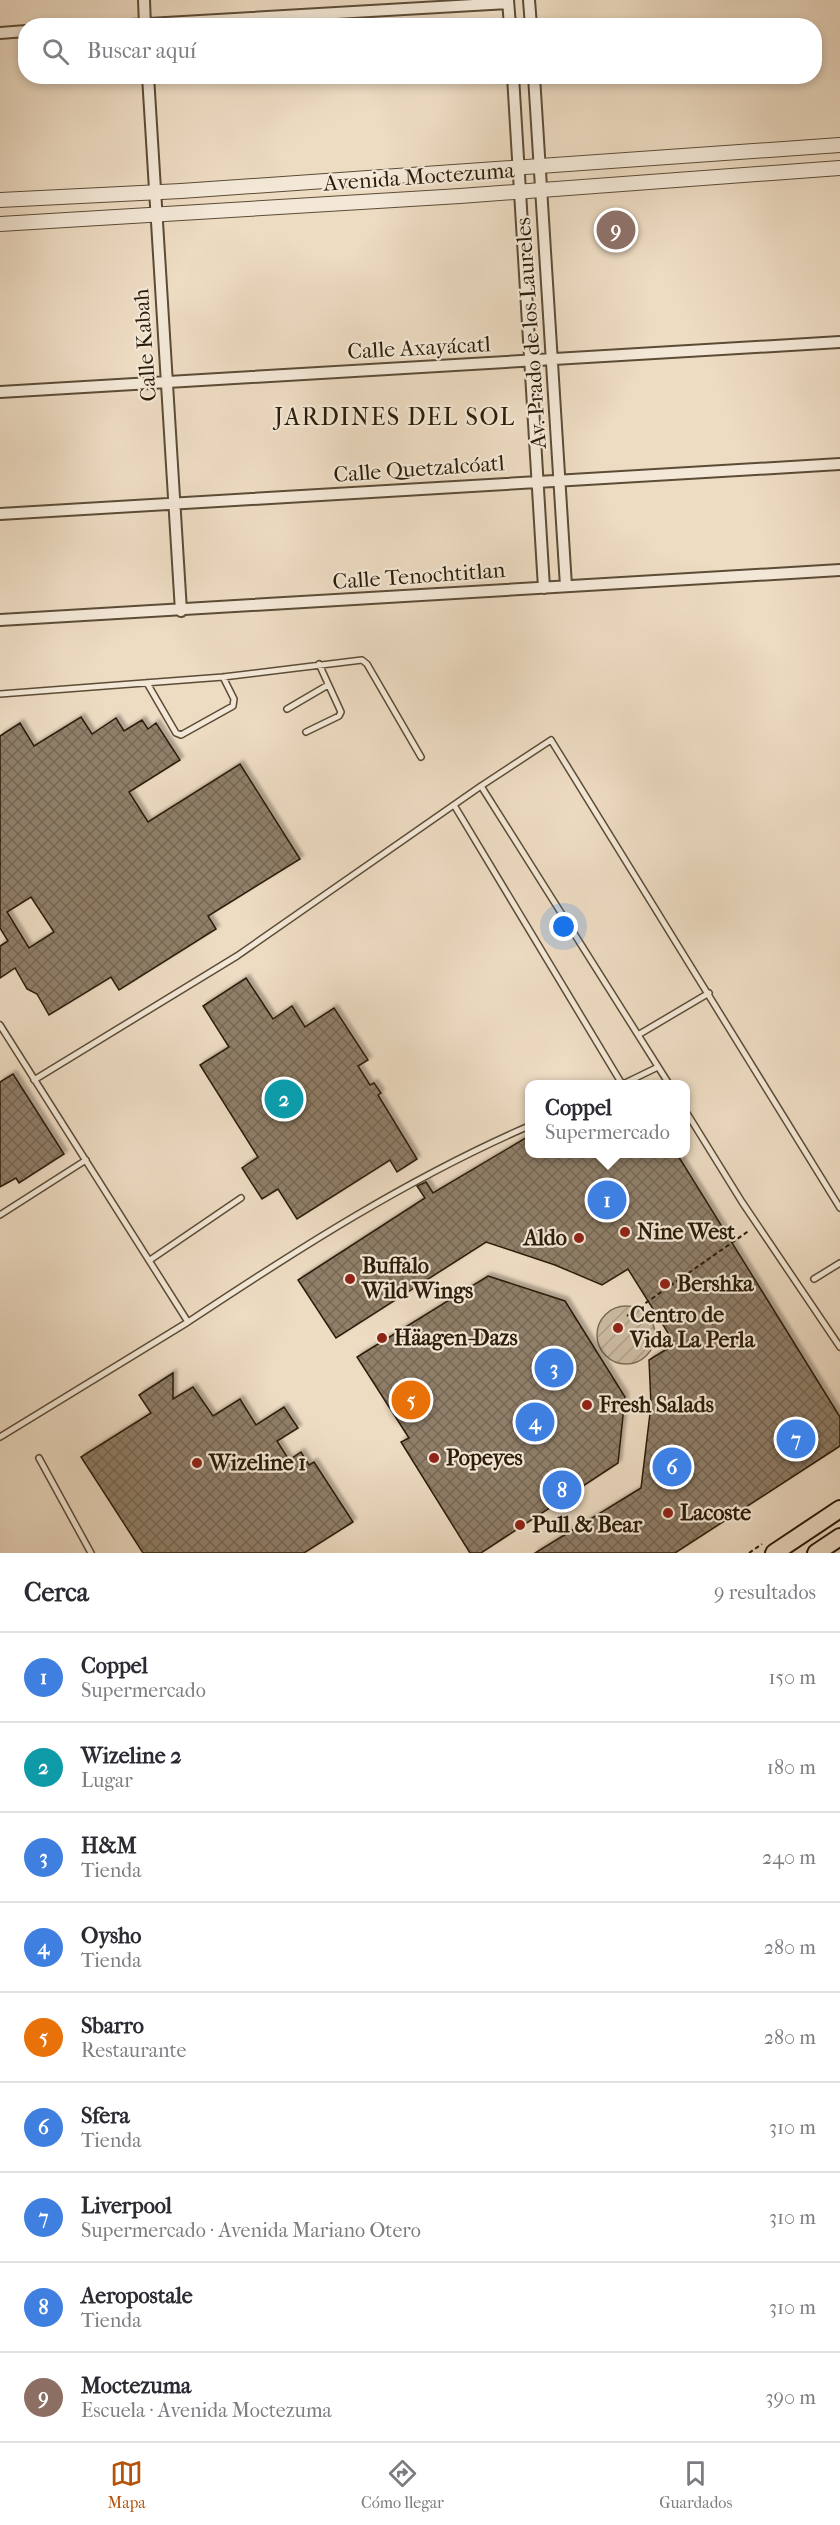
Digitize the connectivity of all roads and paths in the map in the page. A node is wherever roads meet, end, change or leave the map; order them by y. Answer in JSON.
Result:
{"nodes":[{"id":1,"x":144,"y":0,"type":"edge"},
{"id":2,"x":529,"y":0,"type":"edge"},
{"id":3,"x":508,"y":2,"type":"edge"},
{"id":4,"x":145,"y":18,"type":"edge"},
{"id":5,"x":255,"y":18,"type":"edge"},
{"id":6,"x":509,"y":18,"type":"edge"},
{"id":7,"x":530,"y":18,"type":"edge"},
{"id":8,"x":18,"y":32,"type":"edge"},
{"id":9,"x":0,"y":33,"type":"edge"},
{"id":10,"x":148,"y":84,"type":"edge"},
{"id":11,"x":514,"y":84,"type":"edge"},
{"id":12,"x":534,"y":84,"type":"edge"},
{"id":13,"x":840,"y":145,"type":"edge"},
{"id":14,"x":539,"y":167,"type":"junction"},
{"id":15,"x":519,"y":168,"type":"junction"},
{"id":16,"x":840,"y":168,"type":"edge"},
{"id":17,"x":541,"y":190,"type":"junction"},
{"id":18,"x":155,"y":192,"type":"junction"},
{"id":19,"x":521,"y":192,"type":"junction"},
{"id":20,"x":0,"y":200,"type":"edge"},
{"id":21,"x":156,"y":215,"type":"junction"},
{"id":22,"x":0,"y":224,"type":"edge"},
{"id":23,"x":840,"y":342,"type":"edge"},
{"id":24,"x":552,"y":360,"type":"junction"},
{"id":25,"x":531,"y":361,"type":"junction"},
{"id":26,"x":166,"y":382,"type":"junction"},
{"id":27,"x":0,"y":392,"type":"edge"},
{"id":28,"x":840,"y":464,"type":"edge"},
{"id":29,"x":560,"y":480,"type":"junction"},
{"id":30,"x":538,"y":481,"type":"junction"},
{"id":31,"x":174,"y":504,"type":"junction"},
{"id":32,"x":0,"y":514,"type":"edge"},
{"id":33,"x":840,"y":570,"type":"edge"},
{"id":34,"x":566,"y":586,"type":"junction"},
{"id":35,"x":544,"y":588,"type":"junction"},
{"id":36,"x":181,"y":611,"type":"junction"},
{"id":37,"x":0,"y":620,"type":"edge"},
{"id":38,"x":319,"y":664,"type":"junction"},
{"id":39,"x":223,"y":677,"type":"junction"},
{"id":40,"x":147,"y":683,"type":"junction"},
{"id":41,"x":328,"y":685,"type":"junction"},
{"id":42,"x":0,"y":694,"type":"edge"},
{"id":43,"x":287,"y":709,"type":"dead end"},
{"id":44,"x":306,"y":732,"type":"dead end"},
{"id":45,"x":421,"y":757,"type":"dead end"},
{"id":46,"x":481,"y":786,"type":"junction"},
{"id":47,"x":454,"y":805,"type":"junction"},
{"id":48,"x":709,"y":993,"type":"junction"},
{"id":49,"x":0,"y":1025,"type":"edge"},
{"id":50,"x":638,"y":1035,"type":"junction"},
{"id":51,"x":657,"y":1065,"type":"junction"},
{"id":52,"x":34,"y":1080,"type":"junction"},
{"id":53,"x":621,"y":1080,"type":"edge"},
{"id":54,"x":630,"y":1080,"type":"edge"},
{"id":55,"x":666,"y":1080,"type":"edge"},
{"id":56,"x":690,"y":1118,"type":"edge"},
{"id":57,"x":525,"y":1128,"type":"edge"},
{"id":58,"x":86,"y":1160,"type":"junction"},
{"id":59,"x":241,"y":1198,"type":"dead end"},
{"id":60,"x":840,"y":1208,"type":"edge"},
{"id":61,"x":0,"y":1215,"type":"edge"},
{"id":62,"x":758,"y":1225,"type":"junction"},
{"id":63,"x":150,"y":1260,"type":"junction"},
{"id":64,"x":840,"y":1263,"type":"edge"},
{"id":65,"x":814,"y":1279,"type":"dead end"},
{"id":66,"x":627,"y":1316,"type":"dead end"},
{"id":67,"x":188,"y":1322,"type":"junction"},
{"id":68,"x":840,"y":1347,"type":"edge"},
{"id":69,"x":0,"y":1437,"type":"edge"},
{"id":70,"x":39,"y":1458,"type":"dead end"},
{"id":71,"x":840,"y":1509,"type":"edge"},
{"id":72,"x":840,"y":1537,"type":"edge"},
{"id":73,"x":91,"y":1553,"type":"edge"},
{"id":74,"x":774,"y":1553,"type":"edge"},
{"id":75,"x":816,"y":1553,"type":"edge"}],
"edges":[{"from":1,"to":4,"type":"street"},
{"from":2,"to":7,"type":"street"},
{"from":3,"to":5,"type":"street"},
{"from":3,"to":6,"type":"street"},
{"from":8,"to":9,"type":"street"},
{"from":10,"to":18,"type":"street","name":"Calle Kabah"},
{"from":11,"to":15,"type":"street","name":"Av. Prado de los Laureles"},
{"from":12,"to":14,"type":"street","name":"Av. Prado de los Laureles"},
{"from":13,"to":14,"type":"street","name":"Avenida Moctezuma"},
{"from":14,"to":15,"type":"street","name":"Avenida Moctezuma"},
{"from":14,"to":17,"type":"street","name":"Av. Prado de los Laureles"},
{"from":15,"to":18,"type":"street","name":"Avenida Moctezuma"},
{"from":15,"to":19,"type":"street","name":"Av. Prado de los Laureles"},
{"from":16,"to":17,"type":"street","name":"Avenida Moctezuma"},
{"from":17,"to":19,"type":"street","name":"Avenida Moctezuma"},
{"from":17,"to":24,"type":"street","name":"Av. Prado de los Laureles"},
{"from":18,"to":20,"type":"street","name":"Avenida Moctezuma"},
{"from":18,"to":21,"type":"street","name":"Calle Kabah"},
{"from":19,"to":21,"type":"street","name":"Avenida Moctezuma"},
{"from":19,"to":25,"type":"street","name":"Av. Prado de los Laureles"},
{"from":21,"to":22,"type":"street","name":"Avenida Moctezuma"},
{"from":21,"to":26,"type":"street","name":"Calle Kabah"},
{"from":23,"to":24,"type":"street","name":"Calle Axayácatl"},
{"from":24,"to":25,"type":"street","name":"Calle Axayácatl"},
{"from":24,"to":29,"type":"street","name":"Av. Prado de los Laureles"},
{"from":25,"to":26,"type":"street","name":"Calle Axayácatl"},
{"from":25,"to":30,"type":"street","name":"Av. Prado de los Laureles"},
{"from":26,"to":27,"type":"street","name":"Calle Axayácatl"},
{"from":26,"to":31,"type":"street","name":"Calle Kabah"},
{"from":28,"to":29,"type":"street","name":"Calle Quetzalcóatl"},
{"from":29,"to":30,"type":"street","name":"Calle Quetzalcóatl"},
{"from":29,"to":34,"type":"street","name":"Av. Prado de los Laureles"},
{"from":30,"to":31,"type":"street","name":"Calle Quetzalcóatl"},
{"from":30,"to":35,"type":"street","name":"Av. Prado de los Laureles"},
{"from":31,"to":32,"type":"street","name":"Calle Quetzalcóatl"},
{"from":31,"to":36,"type":"street","name":"Calle Kabah"},
{"from":33,"to":34,"type":"street","name":"Calle Tenochtitlan"},
{"from":34,"to":35,"type":"street","name":"Calle Tenochtitlan"},
{"from":35,"to":36,"type":"street","name":"Calle Tenochtitlan"},
{"from":36,"to":37,"type":"street","name":"Calle Tenochtitlan"},
{"from":38,"to":39,"type":"lane"},
{"from":38,"to":41,"type":"lane"},
{"from":38,"to":45,"type":"lane"},
{"from":39,"to":40,"type":"lane"},
{"from":39,"to":40,"type":"lane"},
{"from":40,"to":42,"type":"lane"},
{"from":41,"to":43,"type":"lane"},
{"from":41,"to":44,"type":"lane"},
{"from":46,"to":47,"type":"lane"},
{"from":46,"to":48,"type":"lane"},
{"from":46,"to":50,"type":"lane"},
{"from":47,"to":52,"type":"lane"},
{"from":47,"to":53,"type":"lane"},
{"from":48,"to":50,"type":"lane"},
{"from":48,"to":60,"type":"lane"},
{"from":49,"to":52,"type":"lane"},
{"from":50,"to":51,"type":"lane"},
{"from":51,"to":54,"type":"lane"},
{"from":51,"to":55,"type":"lane"},
{"from":52,"to":58,"type":"lane"},
{"from":56,"to":62,"type":"lane"},
{"from":57,"to":67,"type":"lane"},
{"from":58,"to":61,"type":"lane"},
{"from":58,"to":63,"type":"lane"},
{"from":59,"to":63,"type":"lane"},
{"from":62,"to":66,"type":"path"},
{"from":62,"to":68,"type":"lane"},
{"from":63,"to":67,"type":"lane"},
{"from":64,"to":65,"type":"lane"},
{"from":67,"to":69,"type":"lane"},
{"from":70,"to":73,"type":"lane"},
{"from":71,"to":74,"type":"main road"},
{"from":72,"to":75,"type":"main road"}]}
